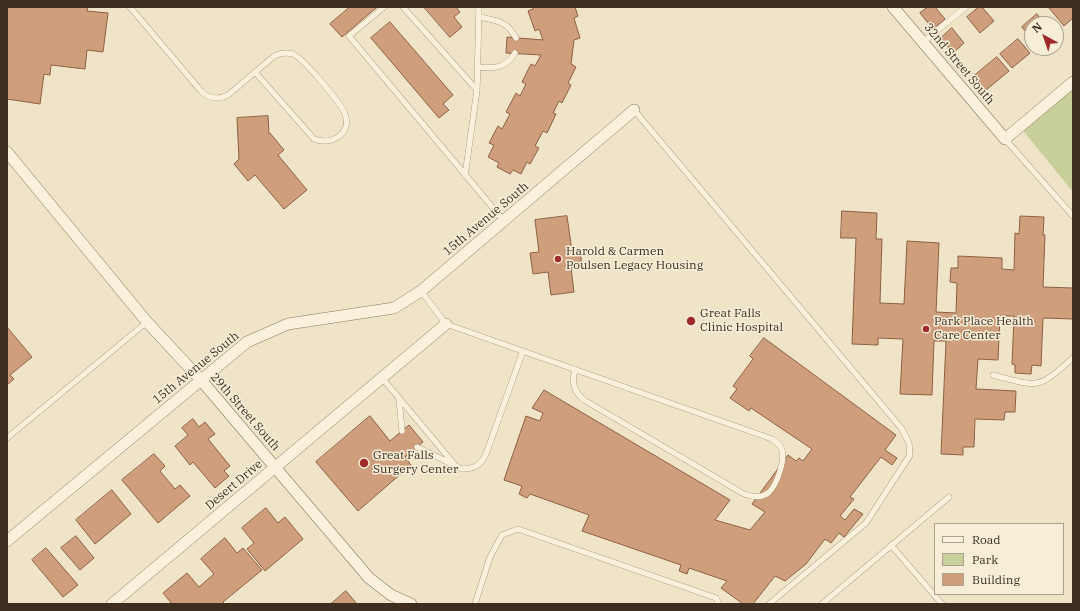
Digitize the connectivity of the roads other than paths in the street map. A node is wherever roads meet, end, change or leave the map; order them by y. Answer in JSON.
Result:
{"nodes":[{"id":1,"x":130,"y":7,"type":"edge"},
{"id":2,"x":384,"y":7,"type":"edge"},
{"id":3,"x":403,"y":7,"type":"edge"},
{"id":4,"x":480,"y":7,"type":"edge"},
{"id":5,"x":893,"y":7,"type":"edge"},
{"id":6,"x":966,"y":7,"type":"edge"},
{"id":7,"x":480,"y":17,"type":"junction"},
{"id":8,"x":516,"y":38,"type":"dead end"},
{"id":9,"x":923,"y":42,"type":"junction"},
{"id":10,"x":515,"y":53,"type":"dead end"},
{"id":11,"x":478,"y":67,"type":"junction"},
{"id":12,"x":255,"y":72,"type":"junction"},
{"id":13,"x":1073,"y":82,"type":"edge"},
{"id":14,"x":477,"y":90,"type":"junction"},
{"id":15,"x":634,"y":110,"type":"joint"},
{"id":16,"x":1005,"y":139,"type":"junction"},
{"id":17,"x":7,"y":152,"type":"edge"},
{"id":18,"x":465,"y":176,"type":"junction"},
{"id":19,"x":1073,"y":216,"type":"edge"},
{"id":20,"x":504,"y":221,"type":"junction"},
{"id":21,"x":421,"y":291,"type":"junction"},
{"id":22,"x":147,"y":322,"type":"junction"},
{"id":23,"x":446,"y":324,"type":"junction"},
{"id":24,"x":523,"y":351,"type":"junction"},
{"id":25,"x":1073,"y":358,"type":"edge"},
{"id":26,"x":575,"y":369,"type":"junction"},
{"id":27,"x":993,"y":375,"type":"dead end"},
{"id":28,"x":382,"y":378,"type":"junction"},
{"id":29,"x":201,"y":380,"type":"junction"},
{"id":30,"x":399,"y":398,"type":"junction"},
{"id":31,"x":402,"y":431,"type":"dead end"},
{"id":32,"x":7,"y":438,"type":"edge"},
{"id":33,"x":417,"y":447,"type":"dead end"},
{"id":34,"x":455,"y":466,"type":"junction"},
{"id":35,"x":276,"y":468,"type":"junction"},
{"id":36,"x":949,"y":497,"type":"dead end"},
{"id":37,"x":7,"y":541,"type":"edge"},
{"id":38,"x":891,"y":545,"type":"junction"},
{"id":39,"x":934,"y":595,"type":"edge"},
{"id":40,"x":934,"y":595,"type":"edge"},
{"id":41,"x":112,"y":604,"type":"edge"},
{"id":42,"x":411,"y":604,"type":"edge"},
{"id":43,"x":475,"y":604,"type":"edge"},
{"id":44,"x":718,"y":604,"type":"edge"},
{"id":45,"x":769,"y":604,"type":"edge"},
{"id":46,"x":822,"y":604,"type":"edge"},
{"id":47,"x":942,"y":604,"type":"edge"}],
"edges":[{"from":1,"to":12,"type":"lane"},
{"from":2,"to":18,"type":"lane"},
{"from":3,"to":14,"type":"lane"},
{"from":4,"to":7,"type":"lane"},
{"from":5,"to":9,"type":"street","name":"32nd Street South"},
{"from":6,"to":9,"type":"lane"},
{"from":7,"to":8,"type":"lane"},
{"from":7,"to":11,"type":"lane"},
{"from":9,"to":16,"type":"street","name":"32nd Street South"},
{"from":10,"to":11,"type":"lane"},
{"from":11,"to":14,"type":"lane"},
{"from":12,"to":12,"type":"lane"},
{"from":13,"to":16,"type":"street"},
{"from":14,"to":18,"type":"lane"},
{"from":15,"to":20,"type":"street","name":"15th Avenue South"},
{"from":15,"to":45,"type":"lane"},
{"from":16,"to":19,"type":"lane"},
{"from":17,"to":22,"type":"street","name":"29th Street South"},
{"from":18,"to":20,"type":"lane"},
{"from":20,"to":21,"type":"street","name":"15th Avenue South"},
{"from":21,"to":23,"type":"lane"},
{"from":21,"to":29,"type":"street","name":"15th Avenue South"},
{"from":22,"to":29,"type":"street","name":"29th Street South"},
{"from":22,"to":32,"type":"lane"},
{"from":23,"to":24,"type":"lane"},
{"from":23,"to":28,"type":"street","name":"Desert Drive"},
{"from":24,"to":26,"type":"lane"},
{"from":24,"to":34,"type":"lane"},
{"from":25,"to":27,"type":"lane"},
{"from":26,"to":26,"type":"lane"},
{"from":28,"to":30,"type":"lane"},
{"from":28,"to":35,"type":"street","name":"Desert Drive"},
{"from":29,"to":35,"type":"street","name":"29th Street South"},
{"from":29,"to":37,"type":"street","name":"15th Avenue South"},
{"from":30,"to":31,"type":"lane"},
{"from":30,"to":34,"type":"lane"},
{"from":33,"to":34,"type":"lane"},
{"from":35,"to":41,"type":"street","name":"Desert Drive"},
{"from":35,"to":42,"type":"street","name":"29th Street South"},
{"from":36,"to":38,"type":"lane"},
{"from":38,"to":39,"type":"lane"},
{"from":38,"to":46,"type":"lane"},
{"from":40,"to":47,"type":"lane"},
{"from":43,"to":44,"type":"lane"}]}
